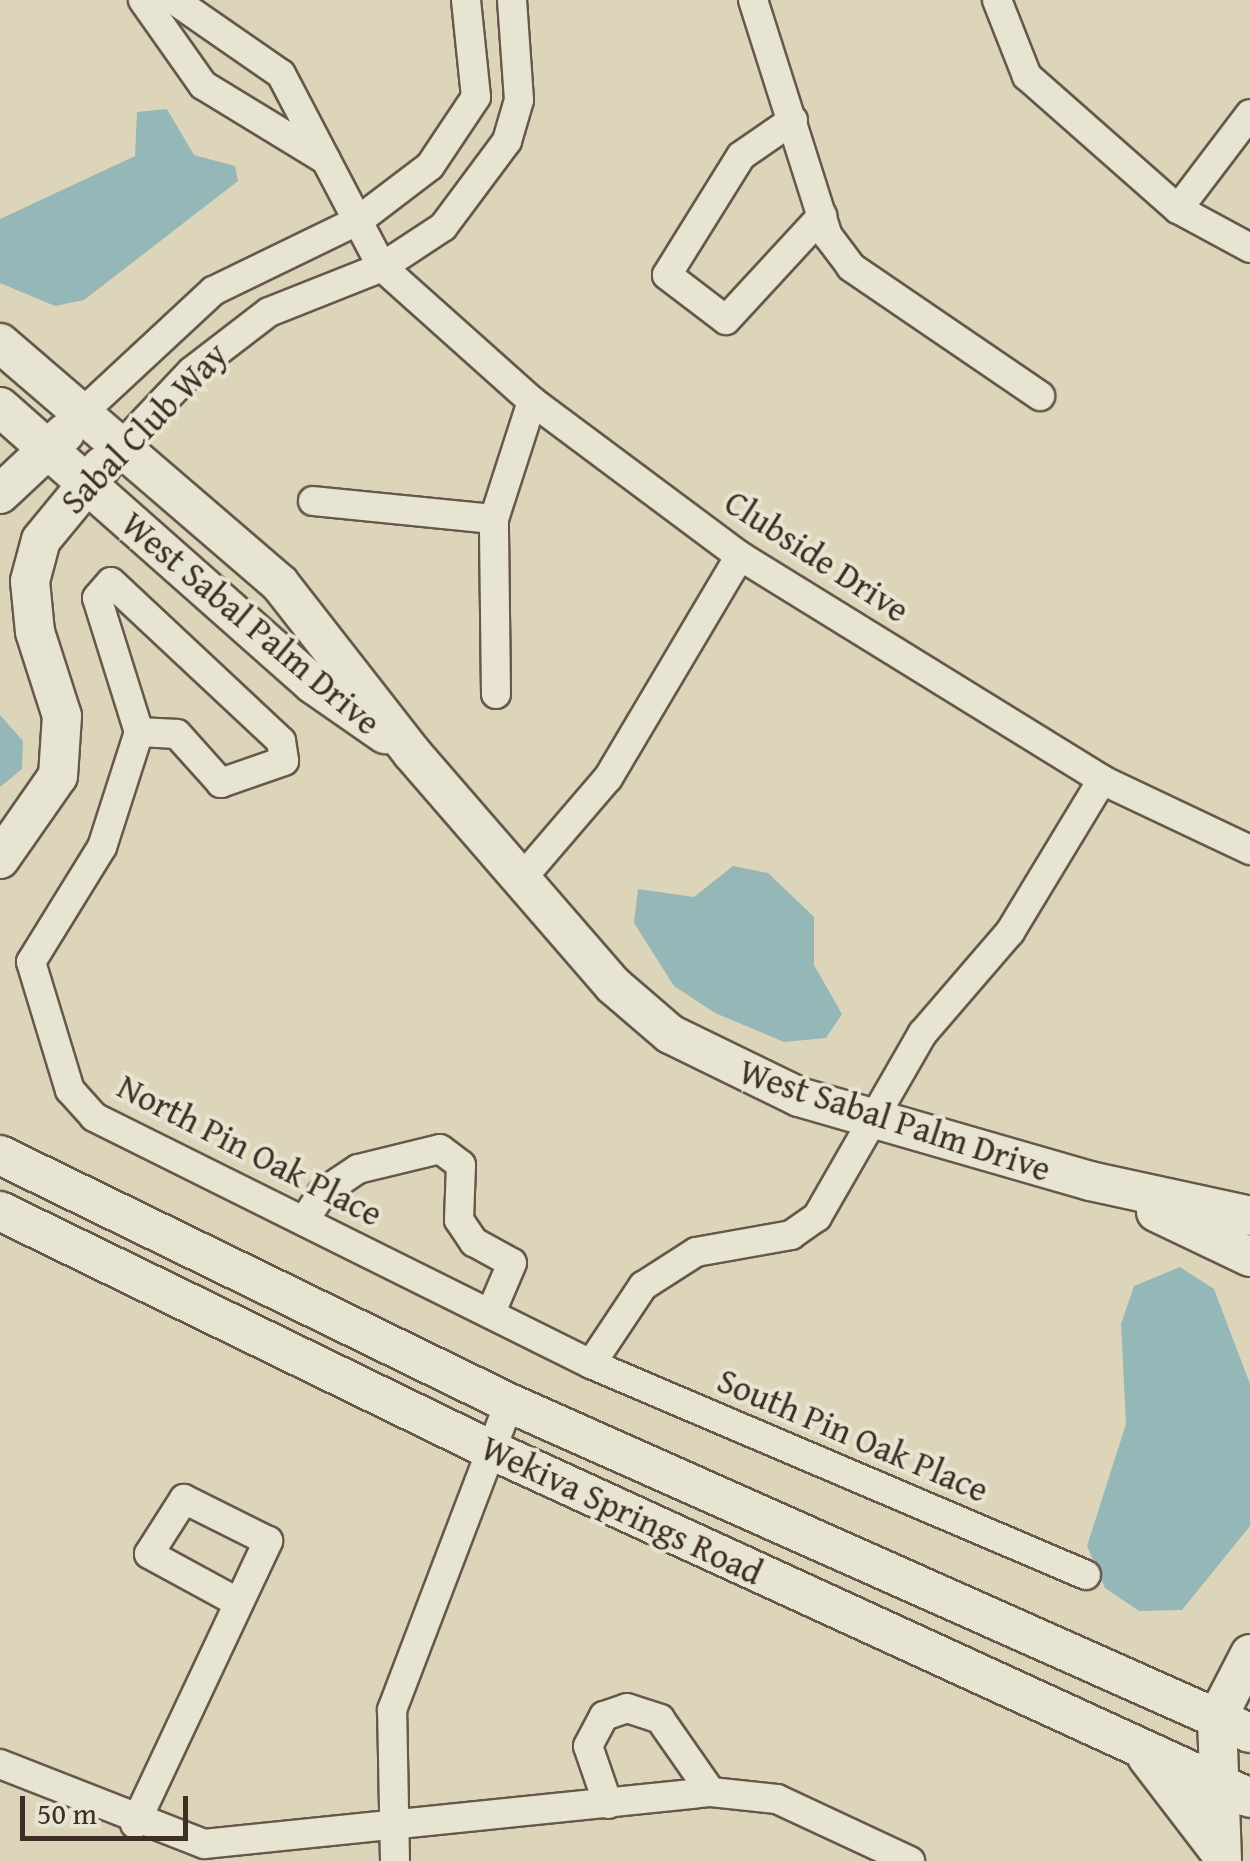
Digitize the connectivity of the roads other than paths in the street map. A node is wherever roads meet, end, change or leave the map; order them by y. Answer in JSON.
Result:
{"nodes":[{"id":1,"x":143,"y":0,"type":"edge"},
{"id":2,"x":174,"y":0,"type":"edge"},
{"id":3,"x":466,"y":0,"type":"edge"},
{"id":4,"x":512,"y":0,"type":"edge"},
{"id":5,"x":752,"y":0,"type":"edge"},
{"id":6,"x":997,"y":0,"type":"edge"},
{"id":7,"x":1250,"y":114,"type":"edge"},
{"id":8,"x":793,"y":120,"type":"junction"},
{"id":9,"x":332,"y":164,"type":"junction"},
{"id":10,"x":1178,"y":209,"type":"junction"},
{"id":11,"x":822,"y":216,"type":"junction"},
{"id":12,"x":359,"y":220,"type":"junction"},
{"id":13,"x":1250,"y":248,"type":"edge"},
{"id":14,"x":382,"y":267,"type":"junction"},
{"id":15,"x":0,"y":343,"type":"edge"},
{"id":16,"x":1040,"y":396,"type":"dead end"},
{"id":17,"x":532,"y":401,"type":"junction"},
{"id":18,"x":0,"y":407,"type":"edge"},
{"id":19,"x":83,"y":412,"type":"junction"},
{"id":20,"x":121,"y":446,"type":"junction"},
{"id":21,"x":48,"y":451,"type":"junction"},
{"id":22,"x":85,"y":484,"type":"junction"},
{"id":23,"x":0,"y":494,"type":"edge"},
{"id":24,"x":313,"y":501,"type":"dead end"},
{"id":25,"x":494,"y":519,"type":"junction"},
{"id":26,"x":740,"y":556,"type":"junction"},
{"id":27,"x":496,"y":694,"type":"dead end"},
{"id":28,"x":139,"y":732,"type":"junction"},
{"id":29,"x":412,"y":753,"type":"junction"},
{"id":30,"x":1102,"y":780,"type":"junction"},
{"id":31,"x":1250,"y":850,"type":"edge"},
{"id":32,"x":0,"y":858,"type":"edge"},
{"id":33,"x":523,"y":877,"type":"junction"},
{"id":34,"x":877,"y":1119,"type":"junction"},
{"id":35,"x":0,"y":1155,"type":"edge"},
{"id":36,"x":1090,"y":1182,"type":"junction"},
{"id":37,"x":0,"y":1211,"type":"edge"},
{"id":38,"x":1250,"y":1216,"type":"edge"},
{"id":39,"x":304,"y":1220,"type":"junction"},
{"id":40,"x":1250,"y":1258,"type":"edge"},
{"id":41,"x":492,"y":1310,"type":"junction"},
{"id":42,"x":590,"y":1364,"type":"junction"},
{"id":43,"x":509,"y":1404,"type":"junction"},
{"id":44,"x":486,"y":1448,"type":"junction"},
{"id":45,"x":1086,"y":1575,"type":"dead end"},
{"id":46,"x":239,"y":1603,"type":"junction"},
{"id":47,"x":1250,"y":1654,"type":"edge"},
{"id":48,"x":1234,"y":1725,"type":"edge"},
{"id":49,"x":1130,"y":1742,"type":"junction"},
{"id":50,"x":1250,"y":1744,"type":"edge"},
{"id":51,"x":0,"y":1764,"type":"edge"},
{"id":52,"x":1234,"y":1790,"type":"edge"},
{"id":53,"x":711,"y":1792,"type":"junction"},
{"id":54,"x":608,"y":1804,"type":"junction"},
{"id":55,"x":135,"y":1824,"type":"junction"},
{"id":56,"x":392,"y":1828,"type":"junction"},
{"id":57,"x":1220,"y":1856,"type":"edge"},
{"id":58,"x":395,"y":1861,"type":"edge"},
{"id":59,"x":910,"y":1861,"type":"edge"}],
"edges":[{"from":1,"to":9,"type":"street"},
{"from":2,"to":9,"type":"street"},
{"from":3,"to":12,"type":"street","name":"Sabal Club Way"},
{"from":4,"to":14,"type":"street","name":"Sabal Club Way"},
{"from":5,"to":8,"type":"street"},
{"from":6,"to":10,"type":"street"},
{"from":7,"to":10,"type":"street"},
{"from":8,"to":11,"type":"street"},
{"from":8,"to":11,"type":"street"},
{"from":9,"to":12,"type":"street"},
{"from":10,"to":13,"type":"street"},
{"from":11,"to":16,"type":"street"},
{"from":12,"to":14,"type":"street"},
{"from":12,"to":19,"type":"street","name":"Sabal Club Way"},
{"from":14,"to":17,"type":"street","name":"Clubside Drive"},
{"from":14,"to":20,"type":"street","name":"Sabal Club Way"},
{"from":15,"to":19,"type":"street","name":"West Sabal Palm Drive"},
{"from":17,"to":25,"type":"street"},
{"from":17,"to":26,"type":"street","name":"Clubside Drive"},
{"from":18,"to":21,"type":"street","name":"West Sabal Palm Drive"},
{"from":19,"to":20,"type":"street","name":"West Sabal Palm Drive"},
{"from":19,"to":21,"type":"street","name":"Sabal Club Way"},
{"from":20,"to":22,"type":"street","name":"Sabal Club Way"},
{"from":20,"to":29,"type":"street","name":"West Sabal Palm Drive"},
{"from":21,"to":22,"type":"street","name":"West Sabal Palm Drive"},
{"from":21,"to":23,"type":"street","name":"Sabal Club Way"},
{"from":22,"to":29,"type":"street","name":"West Sabal Palm Drive"},
{"from":22,"to":32,"type":"street","name":"Sabal Club Way"},
{"from":24,"to":25,"type":"street"},
{"from":25,"to":27,"type":"street"},
{"from":26,"to":30,"type":"street","name":"Clubside Drive"},
{"from":26,"to":33,"type":"street"},
{"from":28,"to":28,"type":"street"},
{"from":28,"to":39,"type":"street","name":"North Pin Oak Place"},
{"from":29,"to":33,"type":"street","name":"West Sabal Palm Drive"},
{"from":30,"to":31,"type":"street","name":"Clubside Drive"},
{"from":30,"to":34,"type":"street"},
{"from":33,"to":34,"type":"street","name":"West Sabal Palm Drive"},
{"from":34,"to":36,"type":"street","name":"West Sabal Palm Drive"},
{"from":34,"to":42,"type":"street"},
{"from":35,"to":43,"type":"street","name":"Wekiva Springs Road"},
{"from":36,"to":38,"type":"street","name":"West Sabal Palm Drive"},
{"from":36,"to":40,"type":"street","name":"West Sabal Palm Drive"},
{"from":37,"to":44,"type":"street","name":"Wekiva Springs Road"},
{"from":39,"to":41,"type":"street","name":"North Pin Oak Place"},
{"from":39,"to":41,"type":"street"},
{"from":41,"to":42,"type":"street","name":"North Pin Oak Place"},
{"from":42,"to":45,"type":"street","name":"South Pin Oak Place"},
{"from":43,"to":44,"type":"street"},
{"from":43,"to":48,"type":"street","name":"Wekiva Springs Road"},
{"from":44,"to":49,"type":"street","name":"Wekiva Springs Road"},
{"from":44,"to":56,"type":"street"},
{"from":46,"to":46,"type":"street"},
{"from":46,"to":55,"type":"street"},
{"from":47,"to":48,"type":"street"},
{"from":48,"to":52,"type":"street"},
{"from":49,"to":52,"type":"street","name":"Wekiva Springs Road"},
{"from":49,"to":57,"type":"street"},
{"from":50,"to":52,"type":"street"},
{"from":51,"to":55,"type":"street"},
{"from":52,"to":57,"type":"street"},
{"from":53,"to":54,"type":"street"},
{"from":53,"to":54,"type":"street"},
{"from":53,"to":59,"type":"street"},
{"from":54,"to":56,"type":"street"},
{"from":55,"to":56,"type":"street"},
{"from":56,"to":58,"type":"street"}]}
